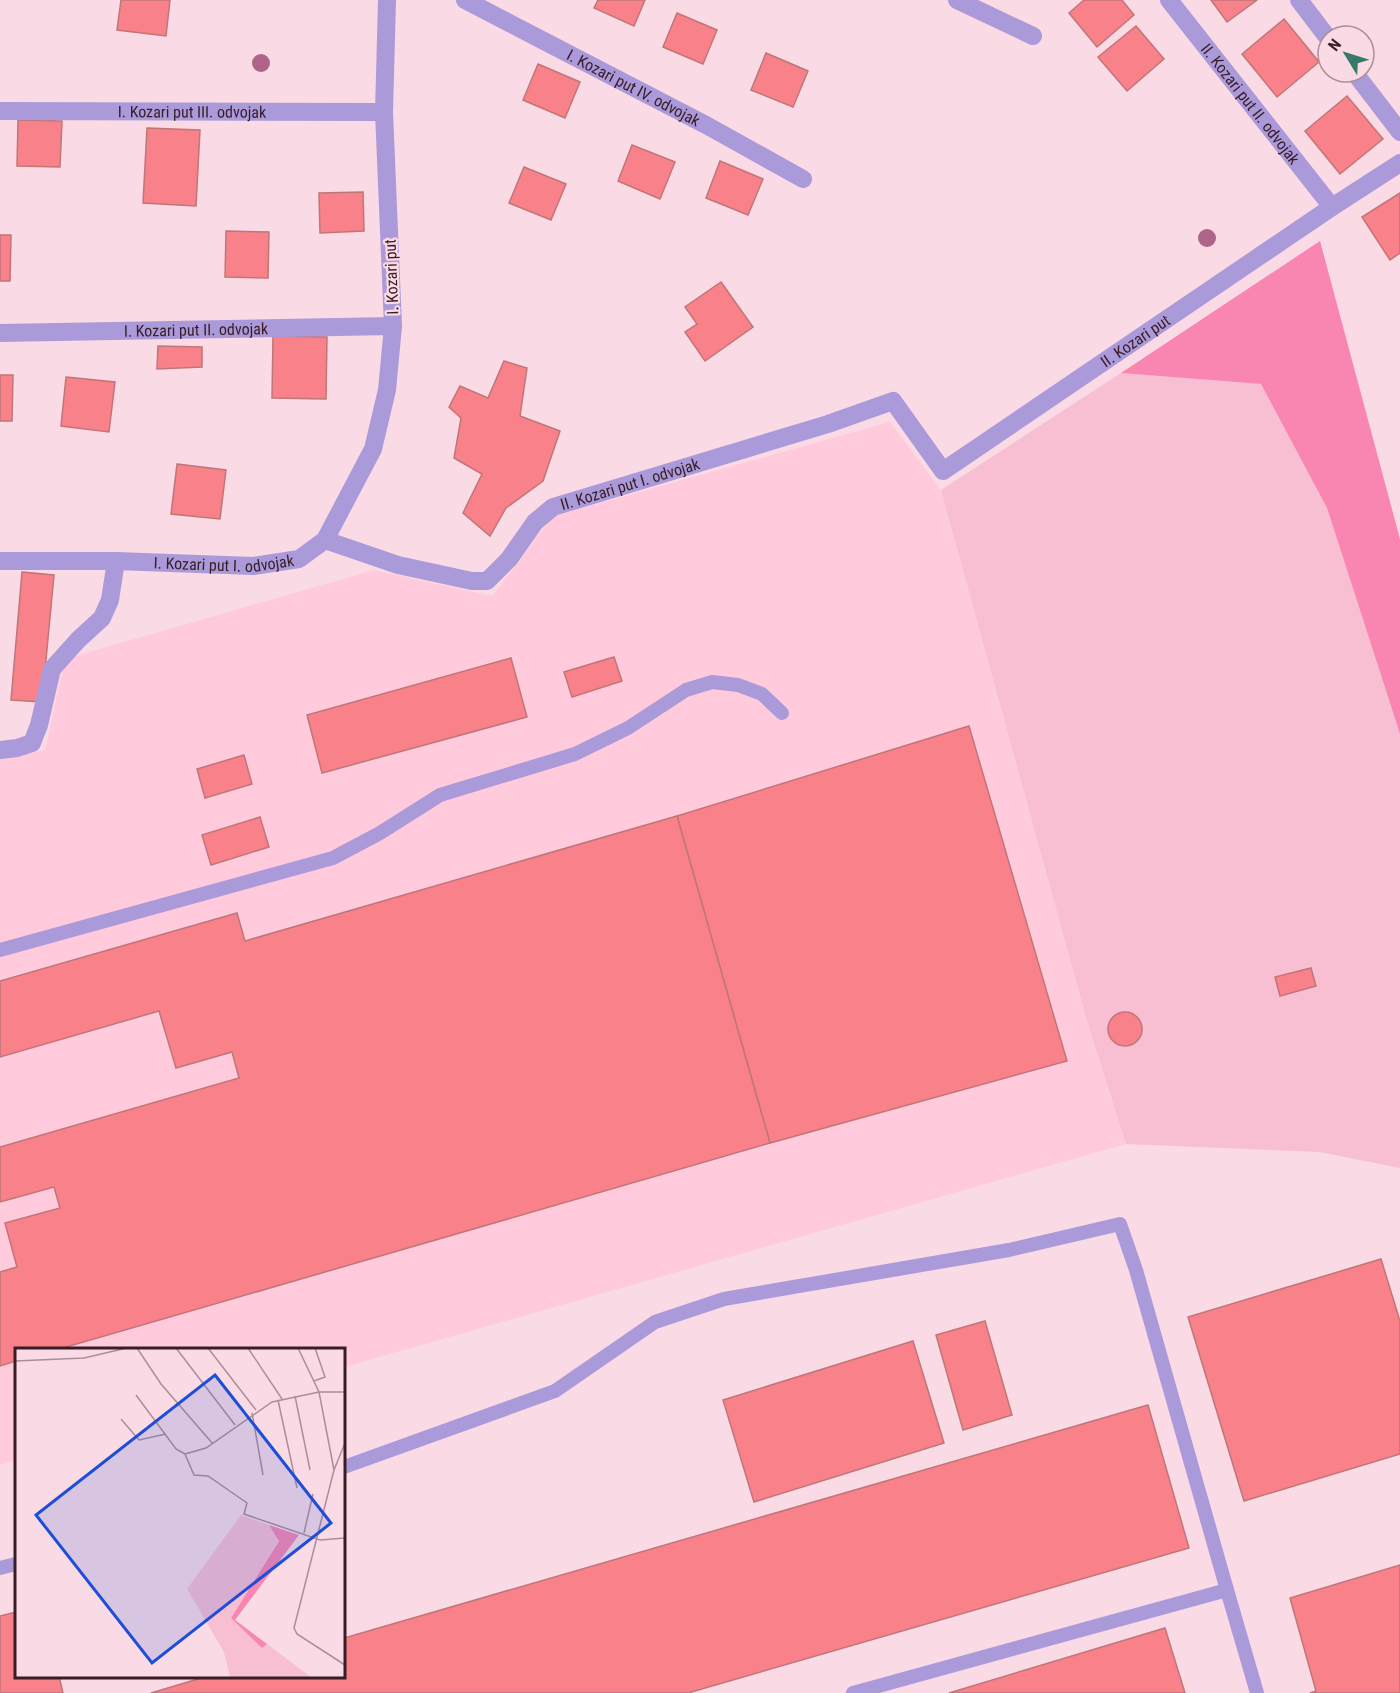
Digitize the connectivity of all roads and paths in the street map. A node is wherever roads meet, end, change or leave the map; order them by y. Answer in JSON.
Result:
{"nodes":[{"id":1,"x":387,"y":0,"type":"edge"},
{"id":2,"x":465,"y":0,"type":"edge"},
{"id":3,"x":957,"y":0,"type":"edge"},
{"id":4,"x":1168,"y":0,"type":"edge"},
{"id":5,"x":1299,"y":0,"type":"edge"},
{"id":6,"x":1317,"y":24,"type":"edge"},
{"id":7,"x":1033,"y":36,"type":"dead end"},
{"id":8,"x":1363,"y":84,"type":"edge"},
{"id":9,"x":0,"y":111,"type":"edge"},
{"id":10,"x":384,"y":112,"type":"junction"},
{"id":11,"x":1400,"y":132,"type":"edge"},
{"id":12,"x":1400,"y":163,"type":"edge"},
{"id":13,"x":803,"y":179,"type":"dead end"},
{"id":14,"x":1332,"y":207,"type":"junction"},
{"id":15,"x":393,"y":326,"type":"junction"},
{"id":16,"x":0,"y":333,"type":"edge"},
{"id":17,"x":893,"y":402,"type":"joint"},
{"id":18,"x":325,"y":540,"type":"junction"},
{"id":19,"x":0,"y":561,"type":"edge"},
{"id":20,"x":116,"y":561,"type":"junction"},
{"id":21,"x":782,"y":712,"type":"dead end"},
{"id":22,"x":0,"y":750,"type":"edge"},
{"id":23,"x":0,"y":950,"type":"edge"},
{"id":24,"x":345,"y":1467,"type":"edge"},
{"id":25,"x":15,"y":1564,"type":"edge"},
{"id":26,"x":0,"y":1568,"type":"edge"},
{"id":27,"x":1227,"y":1590,"type":"junction"},
{"id":28,"x":853,"y":1693,"type":"edge"},
{"id":29,"x":1257,"y":1693,"type":"edge"}],
"edges":[{"from":1,"to":10,"type":"street","name":"I. Kozari put"},
{"from":2,"to":13,"type":"street","name":"I. Kozari put IV. odvojak"},
{"from":3,"to":7,"type":"street"},
{"from":4,"to":14,"type":"street","name":"II. Kozari put II. odvojak"},
{"from":5,"to":6,"type":"street"},
{"from":8,"to":11,"type":"street"},
{"from":9,"to":10,"type":"street","name":"I. Kozari put III. odvojak"},
{"from":10,"to":15,"type":"street","name":"I. Kozari put"},
{"from":12,"to":14,"type":"street","name":"II. Kozari put"},
{"from":14,"to":17,"type":"street","name":"II. Kozari put"},
{"from":15,"to":16,"type":"street","name":"I. Kozari put II. odvojak"},
{"from":15,"to":18,"type":"street","name":"I. Kozari put"},
{"from":17,"to":18,"type":"street","name":"II. Kozari put I. odvojak"},
{"from":18,"to":20,"type":"street","name":"I. Kozari put I. odvojak"},
{"from":19,"to":20,"type":"street","name":"I. Kozari put I. odvojak"},
{"from":20,"to":22,"type":"street"},
{"from":21,"to":23,"type":"lane"},
{"from":24,"to":27,"type":"lane"},
{"from":25,"to":26,"type":"lane"},
{"from":27,"to":28,"type":"lane"},
{"from":27,"to":29,"type":"lane"}]}
